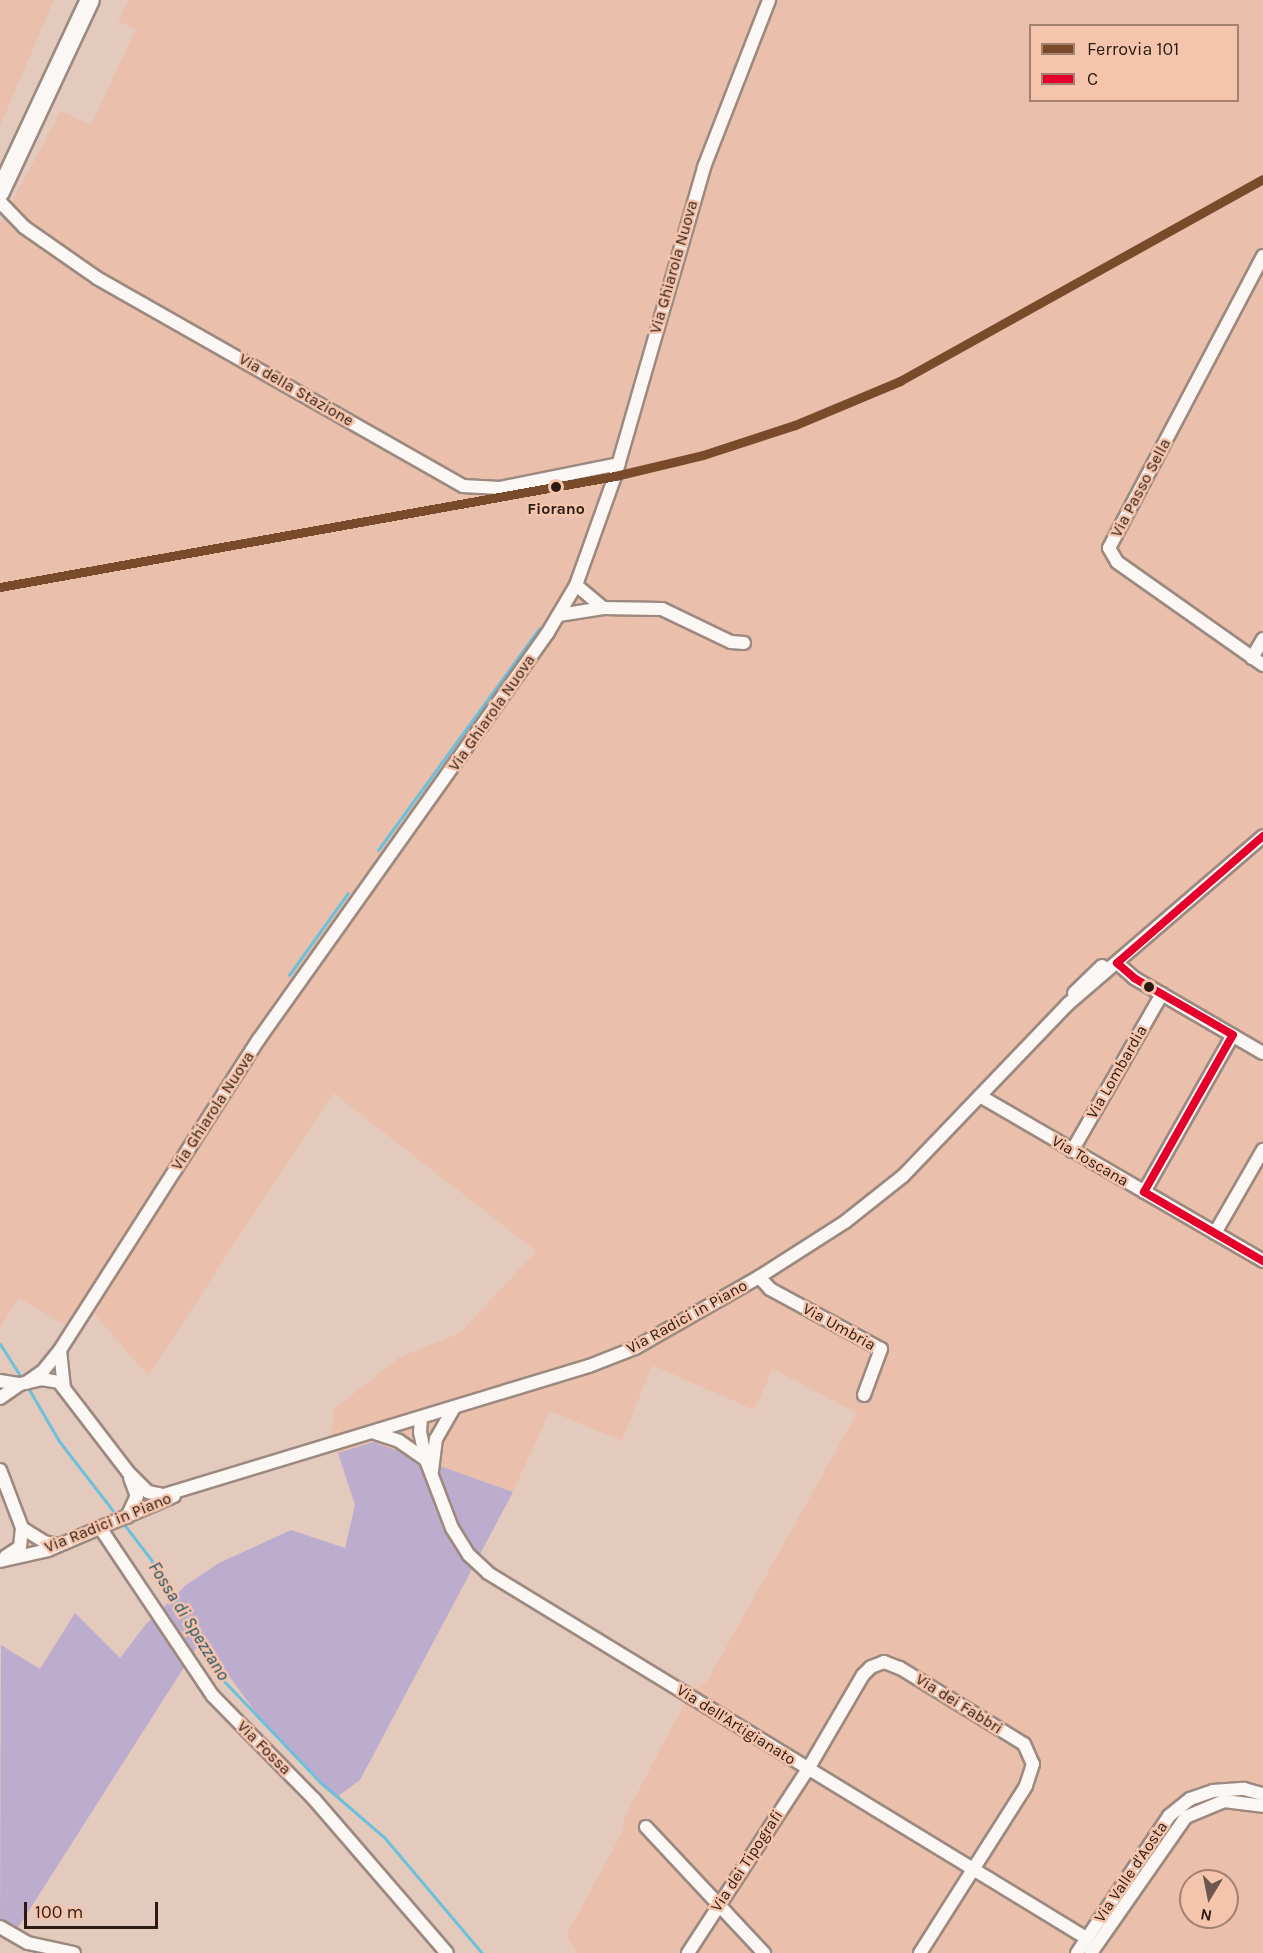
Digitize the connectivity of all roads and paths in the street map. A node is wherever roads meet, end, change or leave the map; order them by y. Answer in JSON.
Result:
{"nodes":[{"id":1,"x":77,"y":0,"type":"edge"},
{"id":2,"x":90,"y":0,"type":"edge"},
{"id":3,"x":769,"y":0,"type":"edge"},
{"id":4,"x":0,"y":164,"type":"edge"},
{"id":5,"x":0,"y":192,"type":"edge"},
{"id":6,"x":0,"y":202,"type":"edge"},
{"id":7,"x":1263,"y":256,"type":"edge"},
{"id":8,"x":619,"y":464,"type":"junction"},
{"id":9,"x":576,"y":585,"type":"junction"},
{"id":10,"x":603,"y":608,"type":"junction"},
{"id":11,"x":559,"y":615,"type":"junction"},
{"id":12,"x":1263,"y":639,"type":"edge"},
{"id":13,"x":744,"y":643,"type":"dead end"},
{"id":14,"x":1258,"y":662,"type":"edge"},
{"id":15,"x":1263,"y":836,"type":"edge"},
{"id":16,"x":1165,"y":919,"type":"junction"},
{"id":17,"x":1141,"y":933,"type":"junction"},
{"id":18,"x":1117,"y":963,"type":"junction"},
{"id":19,"x":1093,"y":973,"type":"junction"},
{"id":20,"x":1162,"y":994,"type":"junction"},
{"id":21,"x":1068,"y":1004,"type":"junction"},
{"id":22,"x":1233,"y":1035,"type":"junction"},
{"id":23,"x":1263,"y":1053,"type":"edge"},
{"id":24,"x":981,"y":1096,"type":"junction"},
{"id":25,"x":1263,"y":1150,"type":"edge"},
{"id":26,"x":1072,"y":1151,"type":"junction"},
{"id":27,"x":1144,"y":1192,"type":"junction"},
{"id":28,"x":1215,"y":1233,"type":"junction"},
{"id":29,"x":1263,"y":1261,"type":"edge"},
{"id":30,"x":759,"y":1277,"type":"junction"},
{"id":31,"x":60,"y":1350,"type":"junction"},
{"id":32,"x":40,"y":1376,"type":"junction"},
{"id":33,"x":14,"y":1384,"type":"edge"},
{"id":34,"x":64,"y":1387,"type":"junction"},
{"id":35,"x":864,"y":1395,"type":"dead end"},
{"id":36,"x":0,"y":1398,"type":"edge"},
{"id":37,"x":454,"y":1408,"type":"junction"},
{"id":38,"x":422,"y":1419,"type":"junction"},
{"id":39,"x":374,"y":1433,"type":"junction"},
{"id":40,"x":436,"y":1439,"type":"junction"},
{"id":41,"x":429,"y":1465,"type":"junction"},
{"id":42,"x":0,"y":1470,"type":"edge"},
{"id":43,"x":128,"y":1472,"type":"junction"},
{"id":44,"x":180,"y":1493,"type":"junction"},
{"id":45,"x":131,"y":1514,"type":"junction"},
{"id":46,"x":22,"y":1528,"type":"junction"},
{"id":47,"x":100,"y":1529,"type":"junction"},
{"id":48,"x":60,"y":1545,"type":"junction"},
{"id":49,"x":0,"y":1560,"type":"edge"},
{"id":50,"x":808,"y":1769,"type":"junction"},
{"id":51,"x":1263,"y":1794,"type":"edge"},
{"id":52,"x":1263,"y":1806,"type":"edge"},
{"id":53,"x":646,"y":1827,"type":"dead end"},
{"id":54,"x":971,"y":1867,"type":"junction"},
{"id":55,"x":718,"y":1903,"type":"junction"},
{"id":56,"x":0,"y":1927,"type":"edge"},
{"id":57,"x":1086,"y":1938,"type":"junction"},
{"id":58,"x":74,"y":1953,"type":"edge"},
{"id":59,"x":447,"y":1953,"type":"edge"},
{"id":60,"x":688,"y":1953,"type":"edge"},
{"id":61,"x":764,"y":1953,"type":"edge"},
{"id":62,"x":920,"y":1953,"type":"edge"},
{"id":63,"x":1077,"y":1953,"type":"edge"},
{"id":64,"x":1091,"y":1953,"type":"edge"}],
"edges":[{"from":1,"to":4,"type":"highway"},
{"from":2,"to":5,"type":"highway"},
{"from":3,"to":8,"type":"street","name":"Via Ghiarola Nuova"},
{"from":6,"to":8,"type":"street","name":"Via della Stazione"},
{"from":7,"to":14,"type":"street","name":"Via Passo Sella"},
{"from":8,"to":9,"type":"street","name":"Via Ghiarola Nuova"},
{"from":9,"to":10,"type":"street"},
{"from":9,"to":11,"type":"street","name":"Via Ghiarola Nuova"},
{"from":10,"to":11,"type":"street"},
{"from":10,"to":13,"type":"street"},
{"from":11,"to":31,"type":"street","name":"Via Ghiarola Nuova"},
{"from":12,"to":14,"type":"street"},
{"from":15,"to":16,"type":"street"},
{"from":16,"to":17,"type":"street"},
{"from":16,"to":18,"type":"street"},
{"from":17,"to":18,"type":"street"},
{"from":17,"to":19,"type":"street"},
{"from":18,"to":19,"type":"street"},
{"from":18,"to":20,"type":"street"},
{"from":18,"to":21,"type":"street"},
{"from":19,"to":21,"type":"street"},
{"from":20,"to":22,"type":"street"},
{"from":20,"to":26,"type":"street","name":"Via Lombardia"},
{"from":21,"to":24,"type":"street","name":"Via Radici in Piano"},
{"from":22,"to":23,"type":"street"},
{"from":22,"to":27,"type":"street"},
{"from":24,"to":26,"type":"street","name":"Via Toscana"},
{"from":24,"to":30,"type":"street","name":"Via Radici in Piano"},
{"from":25,"to":28,"type":"street"},
{"from":26,"to":27,"type":"street","name":"Via Toscana"},
{"from":27,"to":28,"type":"street","name":"Via Toscana"},
{"from":28,"to":29,"type":"street","name":"Via Toscana"},
{"from":30,"to":35,"type":"street","name":"Via Umbria"},
{"from":30,"to":37,"type":"street","name":"Via Radici in Piano"},
{"from":31,"to":32,"type":"street","name":"Via Ghiarola Nuova"},
{"from":31,"to":34,"type":"street"},
{"from":32,"to":33,"type":"street","name":"Via Ghiarola Nuova"},
{"from":32,"to":34,"type":"street"},
{"from":33,"to":36,"type":"street","name":"Via Ghiarola Nuova"},
{"from":34,"to":43,"type":"street"},
{"from":37,"to":38,"type":"street","name":"Via Radici in Piano"},
{"from":37,"to":40,"type":"street","name":"Via dell'Artigianato"},
{"from":38,"to":39,"type":"street","name":"Via Radici in Piano"},
{"from":38,"to":40,"type":"street"},
{"from":38,"to":41,"type":"street","name":"Via dell'Artigianato"},
{"from":39,"to":41,"type":"street"},
{"from":39,"to":44,"type":"street","name":"Via Radici in Piano"},
{"from":40,"to":41,"type":"street","name":"Via dell'Artigianato"},
{"from":41,"to":50,"type":"street","name":"Via dell'Artigianato"},
{"from":42,"to":46,"type":"street"},
{"from":43,"to":44,"type":"street"},
{"from":43,"to":45,"type":"street"},
{"from":44,"to":45,"type":"street","name":"Via Radici in Piano"},
{"from":45,"to":47,"type":"street","name":"Via Radici in Piano"},
{"from":46,"to":48,"type":"street"},
{"from":46,"to":49,"type":"street"},
{"from":47,"to":48,"type":"street","name":"Via Radici in Piano"},
{"from":47,"to":59,"type":"street","name":"Via Fossa"},
{"from":48,"to":49,"type":"street","name":"Via Radici in Piano"},
{"from":50,"to":54,"type":"street","name":"Via dell'Artigianato"},
{"from":50,"to":54,"type":"street","name":"Via dei Fabbri"},
{"from":50,"to":55,"type":"street","name":"Via dei Tipografi"},
{"from":51,"to":57,"type":"street","name":"Via Valle d'Aosta"},
{"from":52,"to":64,"type":"street","name":"Via Valle d'Aosta"},
{"from":53,"to":55,"type":"street"},
{"from":54,"to":57,"type":"street","name":"Via dell'Artigianato"},
{"from":54,"to":62,"type":"street"},
{"from":55,"to":60,"type":"street","name":"Via dei Tipografi"},
{"from":55,"to":61,"type":"street"},
{"from":56,"to":58,"type":"street"},
{"from":57,"to":63,"type":"street","name":"Via Valle d'Aosta"}]}
